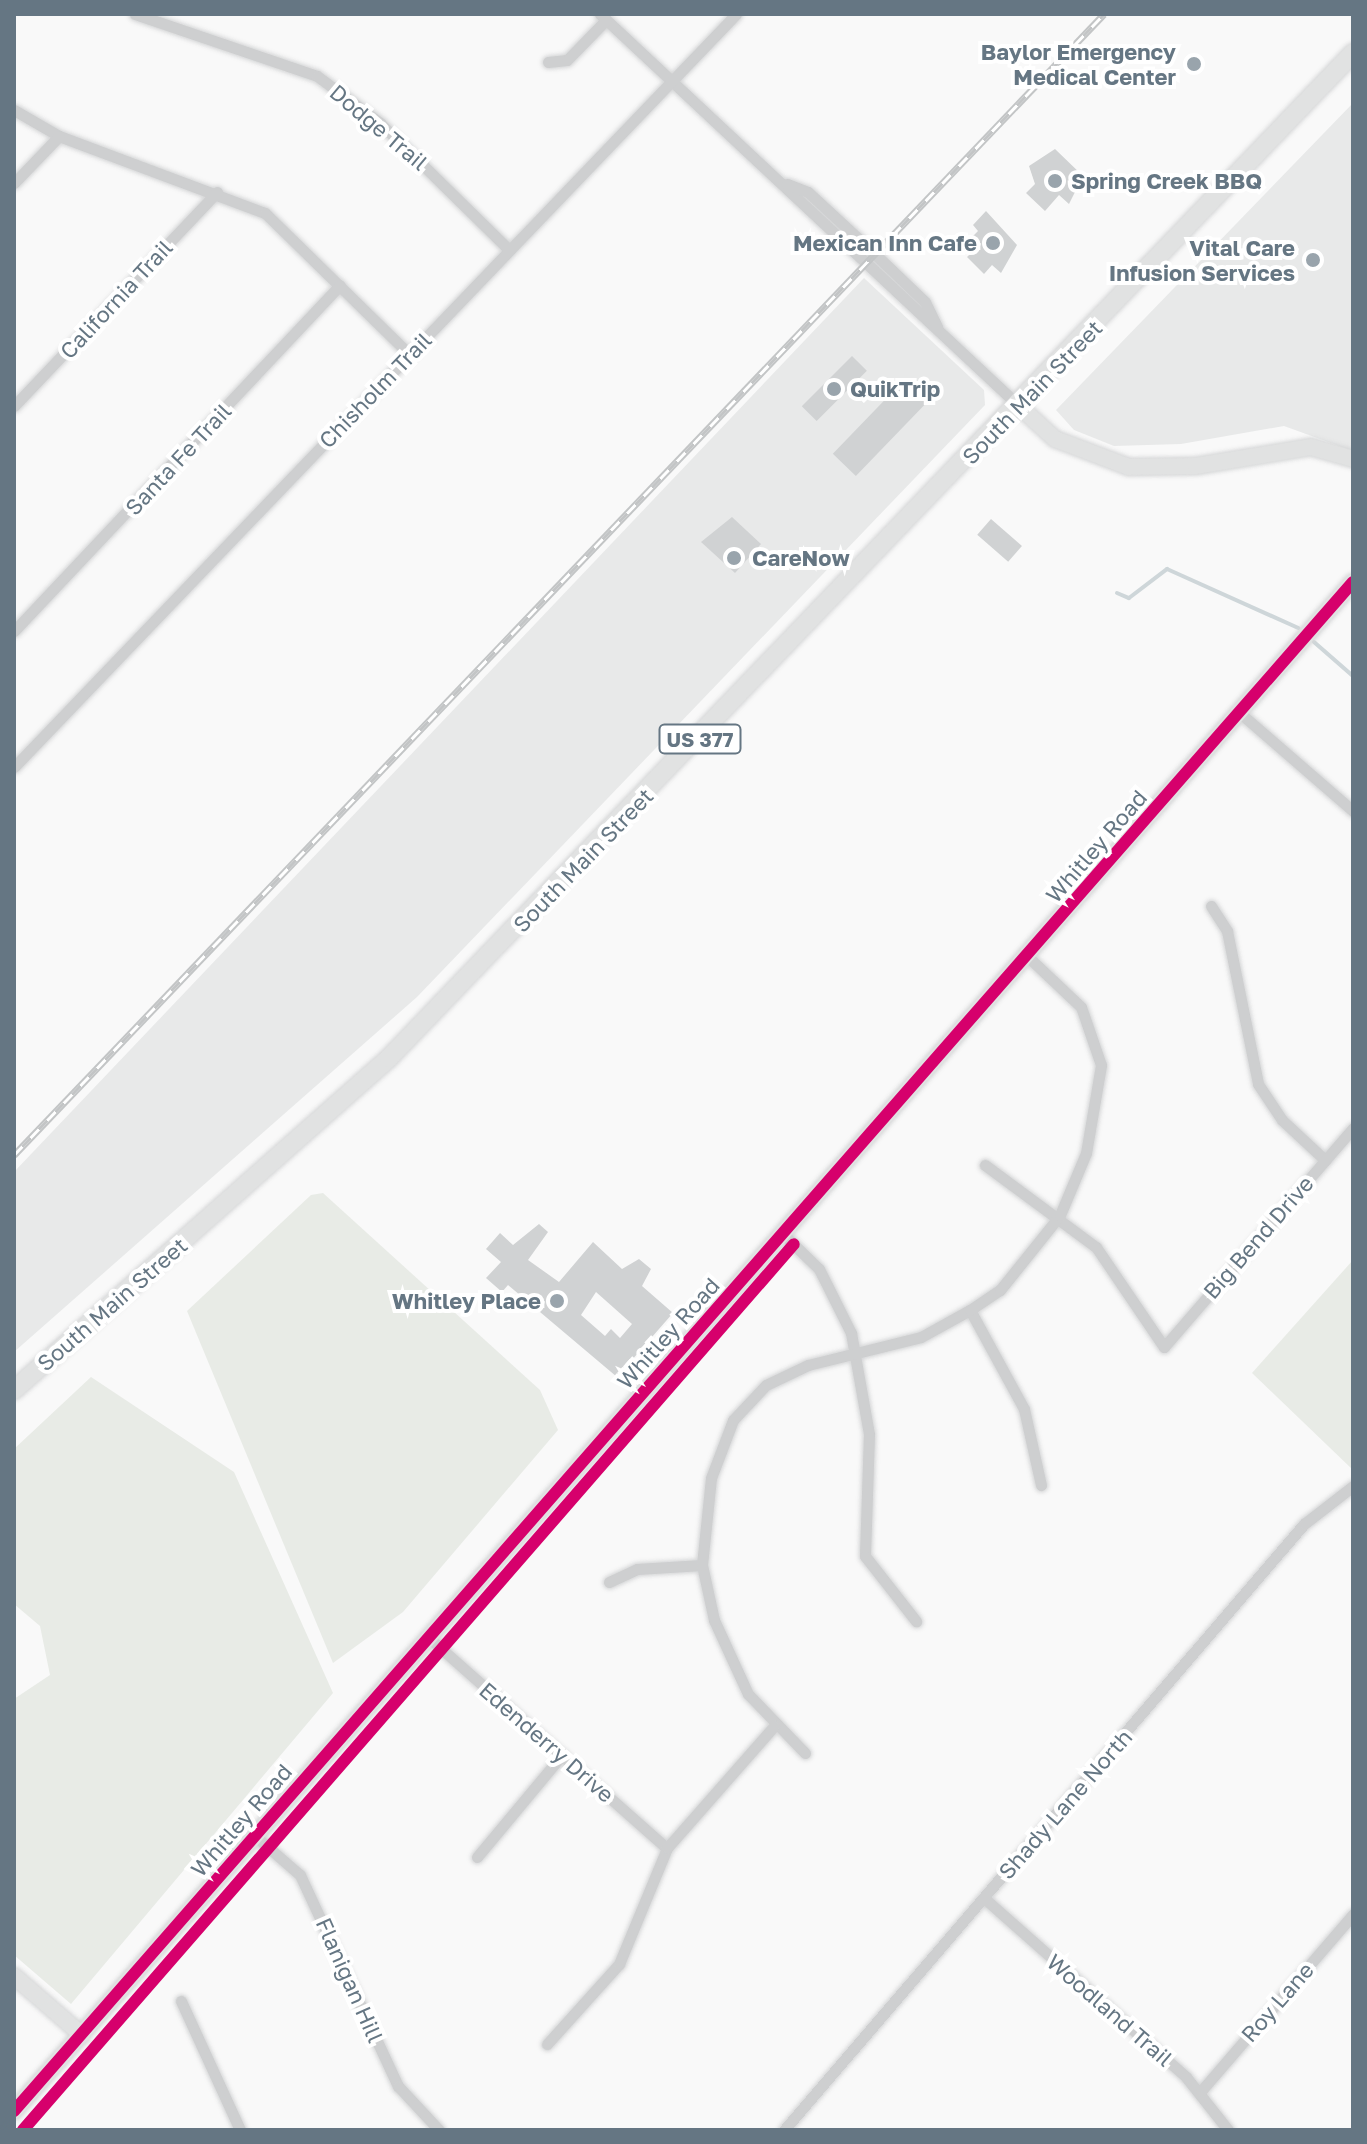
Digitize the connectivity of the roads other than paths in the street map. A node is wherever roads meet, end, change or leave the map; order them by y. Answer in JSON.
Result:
{"nodes":[{"id":1,"x":135,"y":14,"type":"edge"},
{"id":2,"x":736,"y":14,"type":"edge"},
{"id":3,"x":603,"y":17,"type":"edge"},
{"id":4,"x":1353,"y":53,"type":"edge"},
{"id":5,"x":548,"y":62,"type":"dead end"},
{"id":6,"x":671,"y":81,"type":"junction"},
{"id":7,"x":14,"y":110,"type":"edge"},
{"id":8,"x":59,"y":136,"type":"junction"},
{"id":9,"x":14,"y":183,"type":"edge"},
{"id":10,"x":217,"y":192,"type":"junction"},
{"id":11,"x":508,"y":249,"type":"junction"},
{"id":12,"x":340,"y":285,"type":"junction"},
{"id":13,"x":410,"y":355,"type":"junction"},
{"id":14,"x":14,"y":406,"type":"edge"},
{"id":15,"x":1019,"y":406,"type":"junction"},
{"id":16,"x":1295,"y":449,"type":"junction"},
{"id":17,"x":1353,"y":459,"type":"edge"},
{"id":18,"x":1353,"y":468,"type":"edge"},
{"id":19,"x":1353,"y":582,"type":"edge"},
{"id":20,"x":14,"y":631,"type":"edge"},
{"id":21,"x":1240,"y":713,"type":"junction"},
{"id":22,"x":14,"y":767,"type":"edge"},
{"id":23,"x":1353,"y":811,"type":"edge"},
{"id":24,"x":1211,"y":906,"type":"dead end"},
{"id":25,"x":1026,"y":955,"type":"junction"},
{"id":26,"x":1353,"y":1128,"type":"edge"},
{"id":27,"x":1325,"y":1160,"type":"junction"},
{"id":28,"x":985,"y":1165,"type":"dead end"},
{"id":29,"x":1060,"y":1215,"type":"junction"},
{"id":30,"x":783,"y":1234,"type":"junction"},
{"id":31,"x":970,"y":1310,"type":"junction"},
{"id":32,"x":856,"y":1355,"type":"junction"},
{"id":33,"x":14,"y":1390,"type":"edge"},
{"id":34,"x":1041,"y":1485,"type":"dead end"},
{"id":35,"x":1353,"y":1486,"type":"edge"},
{"id":36,"x":702,"y":1565,"type":"junction"},
{"id":37,"x":609,"y":1582,"type":"dead end"},
{"id":38,"x":916,"y":1621,"type":"dead end"},
{"id":39,"x":427,"y":1636,"type":"junction"},
{"id":40,"x":774,"y":1726,"type":"junction"},
{"id":41,"x":805,"y":1753,"type":"dead end"},
{"id":42,"x":562,"y":1755,"type":"junction"},
{"id":43,"x":254,"y":1835,"type":"junction"},
{"id":44,"x":667,"y":1848,"type":"junction"},
{"id":45,"x":477,"y":1857,"type":"dead end"},
{"id":46,"x":984,"y":1898,"type":"junction"},
{"id":47,"x":1353,"y":1914,"type":"edge"},
{"id":48,"x":14,"y":1976,"type":"edge"},
{"id":49,"x":181,"y":2001,"type":"dead end"},
{"id":50,"x":82,"y":2035,"type":"junction"},
{"id":51,"x":547,"y":2044,"type":"dead end"},
{"id":52,"x":1201,"y":2091,"type":"junction"},
{"id":53,"x":14,"y":2111,"type":"edge"},
{"id":54,"x":240,"y":2130,"type":"edge"},
{"id":55,"x":439,"y":2130,"type":"edge"},
{"id":56,"x":784,"y":2130,"type":"edge"},
{"id":57,"x":1228,"y":2130,"type":"edge"}],
"edges":[{"from":1,"to":11,"type":"street","name":"Dodge Trail"},
{"from":2,"to":6,"type":"street","name":"Chisholm Trail"},
{"from":3,"to":5,"type":"street"},
{"from":3,"to":6,"type":"street"},
{"from":4,"to":15,"type":"main road","name":"South Main Street","number":"US 377"},
{"from":6,"to":11,"type":"street","name":"Chisholm Trail"},
{"from":6,"to":15,"type":"street"},
{"from":7,"to":8,"type":"street"},
{"from":8,"to":9,"type":"street"},
{"from":8,"to":10,"type":"street"},
{"from":10,"to":12,"type":"street"},
{"from":10,"to":14,"type":"street","name":"California Trail"},
{"from":11,"to":13,"type":"street","name":"Chisholm Trail"},
{"from":12,"to":13,"type":"street"},
{"from":12,"to":20,"type":"street","name":"Santa Fe Trail"},
{"from":13,"to":22,"type":"street","name":"Chisholm Trail"},
{"from":15,"to":16,"type":"street"},
{"from":15,"to":33,"type":"main road","name":"South Main Street","number":"US 377"},
{"from":16,"to":17,"type":"street"},
{"from":16,"to":18,"type":"street"},
{"from":19,"to":21,"type":"street","name":"Whitley Road"},
{"from":21,"to":23,"type":"street"},
{"from":21,"to":25,"type":"street","name":"Whitley Road"},
{"from":24,"to":27,"type":"street"},
{"from":25,"to":29,"type":"street"},
{"from":25,"to":30,"type":"street","name":"Whitley Road"},
{"from":26,"to":27,"type":"street","name":"Big Bend Drive"},
{"from":27,"to":29,"type":"street","name":"Big Bend Drive"},
{"from":28,"to":29,"type":"street"},
{"from":29,"to":31,"type":"street"},
{"from":30,"to":32,"type":"street"},
{"from":30,"to":39,"type":"street","name":"Whitley Road"},
{"from":31,"to":32,"type":"street"},
{"from":31,"to":34,"type":"street"},
{"from":32,"to":36,"type":"street"},
{"from":32,"to":38,"type":"street"},
{"from":35,"to":46,"type":"street","name":"Shady Lane North"},
{"from":36,"to":37,"type":"street"},
{"from":36,"to":40,"type":"street"},
{"from":39,"to":42,"type":"street","name":"Edenderry Drive"},
{"from":39,"to":43,"type":"street","name":"Whitley Road"},
{"from":40,"to":41,"type":"street"},
{"from":40,"to":44,"type":"street"},
{"from":42,"to":44,"type":"street","name":"Edenderry Drive"},
{"from":42,"to":45,"type":"street"},
{"from":43,"to":50,"type":"street","name":"Whitley Road"},
{"from":43,"to":55,"type":"street","name":"Flanigan Hill"},
{"from":44,"to":51,"type":"street"},
{"from":46,"to":52,"type":"street","name":"Woodland Trail"},
{"from":46,"to":56,"type":"street","name":"Shady Lane North"},
{"from":47,"to":52,"type":"street","name":"Roy Lane"},
{"from":48,"to":50,"type":"street"},
{"from":49,"to":54,"type":"street"},
{"from":50,"to":53,"type":"street","name":"Whitley Road"},
{"from":52,"to":57,"type":"street","name":"Woodland Trail"}]}
